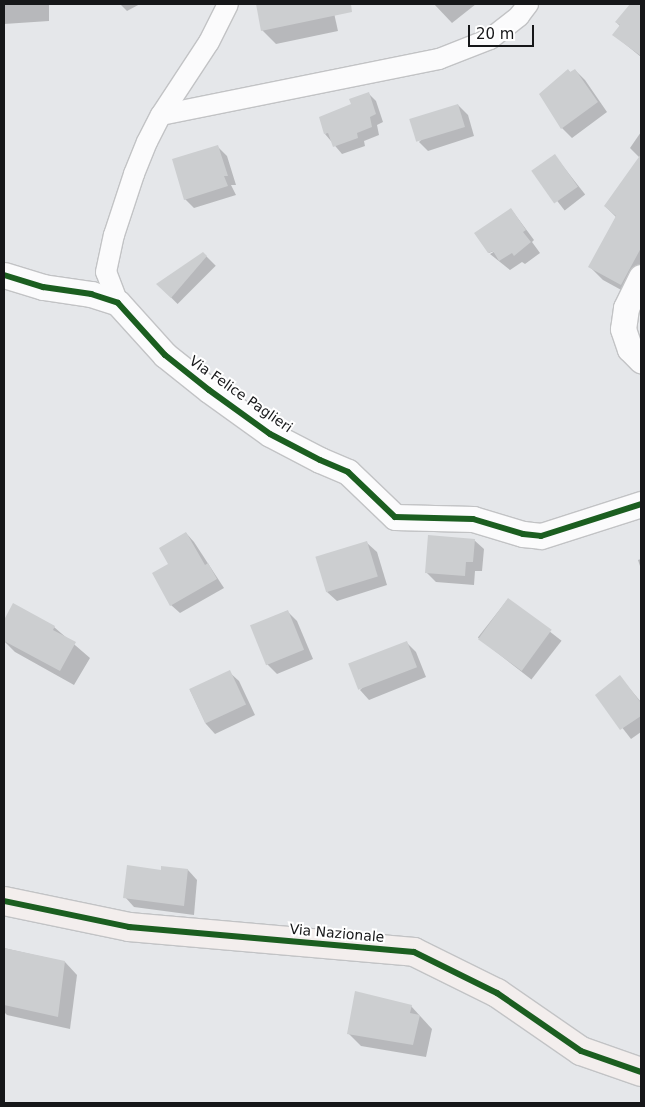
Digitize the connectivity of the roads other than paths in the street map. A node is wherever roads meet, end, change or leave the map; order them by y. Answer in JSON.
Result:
{"nodes":[{"id":1,"x":228,"y":4,"type":"edge"},
{"id":2,"x":528,"y":4,"type":"edge"},
{"id":3,"x":161,"y":116,"type":"junction"},
{"id":4,"x":4,"y":275,"type":"edge"},
{"id":5,"x":641,"y":277,"type":"edge"},
{"id":6,"x":118,"y":303,"type":"junction"},
{"id":7,"x":641,"y":360,"type":"edge"},
{"id":8,"x":641,"y":504,"type":"edge"},
{"id":9,"x":4,"y":901,"type":"edge"},
{"id":10,"x":641,"y":1072,"type":"edge"}],
"edges":[{"from":1,"to":3,"type":"street"},
{"from":2,"to":3,"type":"street"},
{"from":3,"to":6,"type":"street"},
{"from":4,"to":6,"type":"street","name":"Via Felice Paglieri"},
{"from":5,"to":7,"type":"street"},
{"from":6,"to":8,"type":"street","name":"Via Felice Paglieri"},
{"from":9,"to":10,"type":"main road","name":"Via Nazionale"}]}
